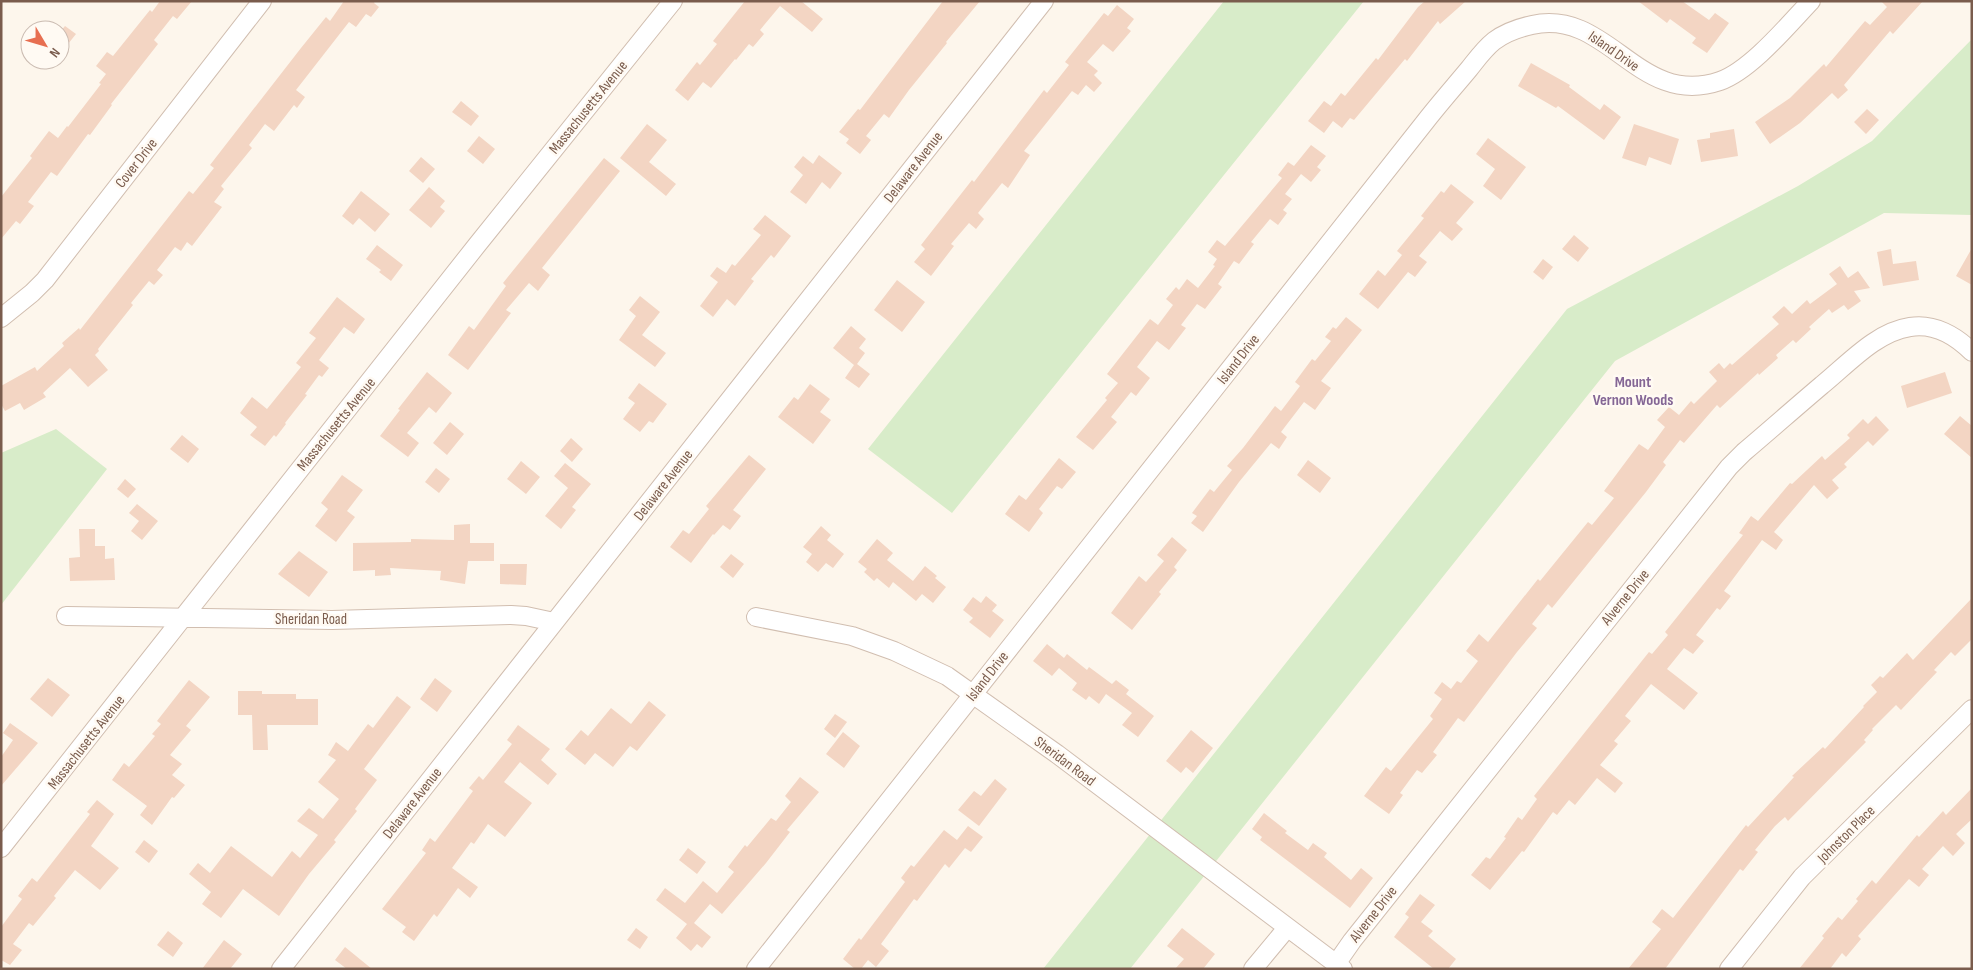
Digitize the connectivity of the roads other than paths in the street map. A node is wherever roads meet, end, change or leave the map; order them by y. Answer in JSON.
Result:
{"nodes":[{"id":1,"x":262,"y":1,"type":"edge"},
{"id":2,"x":673,"y":1,"type":"edge"},
{"id":3,"x":1812,"y":1,"type":"edge"},
{"id":4,"x":1036,"y":4,"type":"edge"},
{"id":5,"x":1,"y":318,"type":"edge"},
{"id":6,"x":1972,"y":352,"type":"edge"},
{"id":7,"x":66,"y":616,"type":"dead end"},
{"id":8,"x":756,"y":617,"type":"dead end"},
{"id":9,"x":183,"y":618,"type":"junction"},
{"id":10,"x":554,"y":622,"type":"junction"},
{"id":11,"x":973,"y":694,"type":"junction"},
{"id":12,"x":1972,"y":708,"type":"edge"},
{"id":13,"x":1,"y":848,"type":"edge"},
{"id":14,"x":1287,"y":928,"type":"junction"},
{"id":15,"x":1340,"y":966,"type":"edge"},
{"id":16,"x":281,"y":969,"type":"edge"},
{"id":17,"x":756,"y":969,"type":"edge"},
{"id":18,"x":1253,"y":969,"type":"edge"},
{"id":19,"x":1729,"y":969,"type":"edge"}],
"edges":[{"from":1,"to":5,"type":"street","name":"Cover Drive"},
{"from":2,"to":9,"type":"street","name":"Massachusetts Avenue"},
{"from":3,"to":11,"type":"street","name":"Island Drive"},
{"from":4,"to":10,"type":"street","name":"Delaware Avenue"},
{"from":6,"to":15,"type":"street","name":"Alverne Drive"},
{"from":7,"to":9,"type":"street","name":"Sheridan Road"},
{"from":8,"to":11,"type":"street","name":"Sheridan Road"},
{"from":9,"to":10,"type":"street","name":"Sheridan Road"},
{"from":9,"to":13,"type":"street","name":"Massachusetts Avenue"},
{"from":10,"to":16,"type":"street","name":"Delaware Avenue"},
{"from":11,"to":14,"type":"street","name":"Sheridan Road"},
{"from":11,"to":17,"type":"street","name":"Island Drive"},
{"from":12,"to":19,"type":"street","name":"Johnston Place"},
{"from":14,"to":15,"type":"street","name":"Sheridan Road"},
{"from":14,"to":18,"type":"street"}]}
